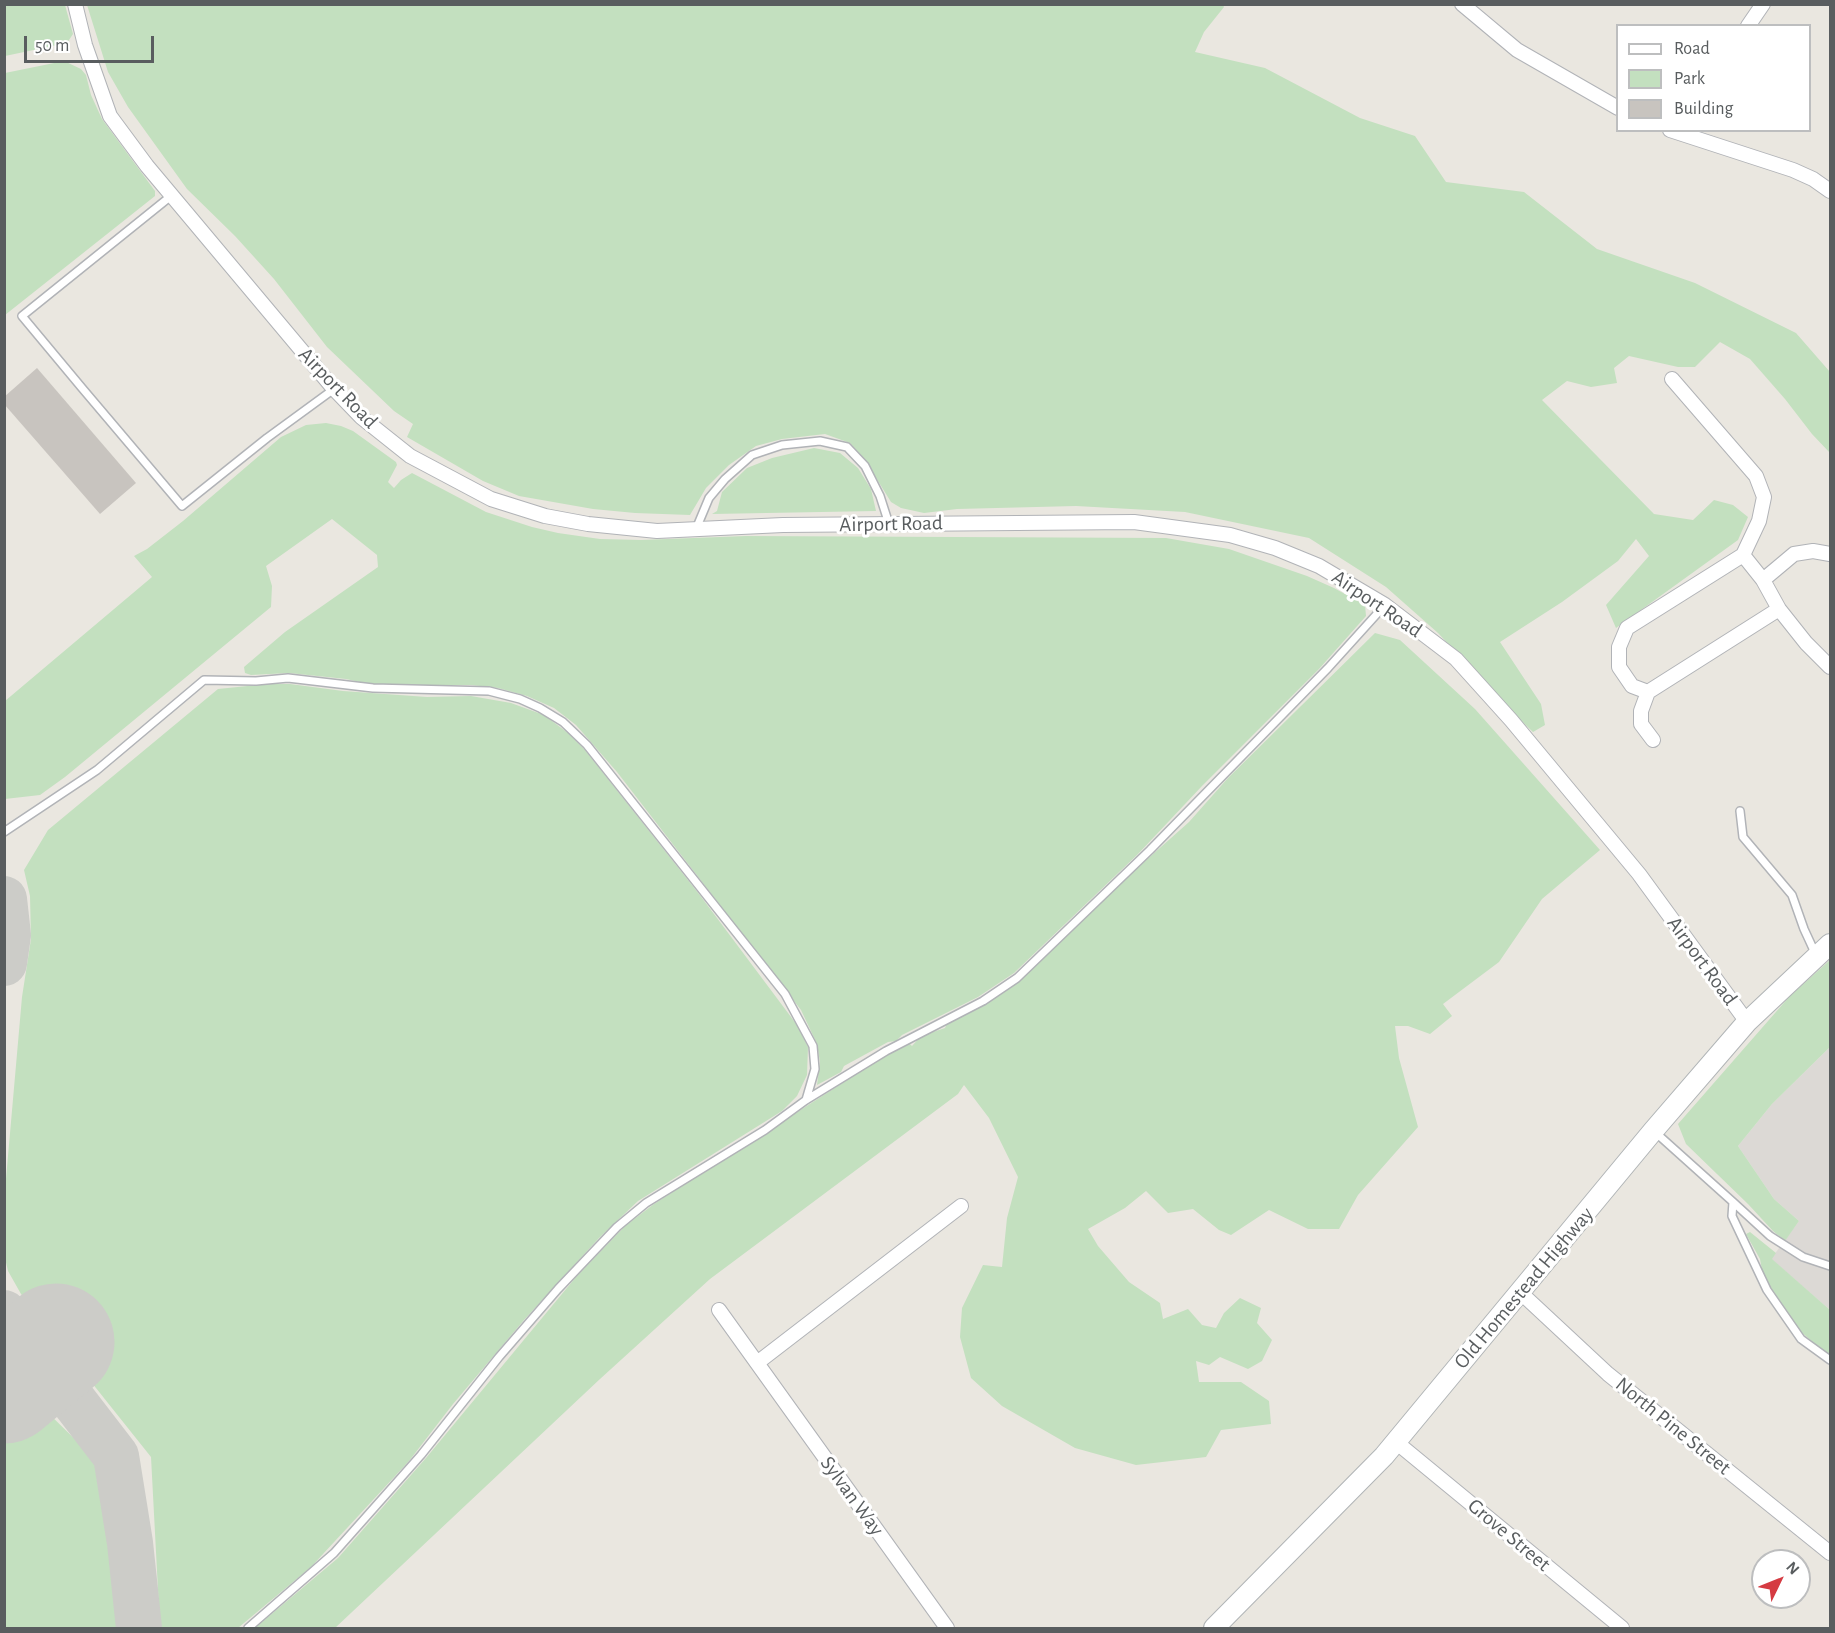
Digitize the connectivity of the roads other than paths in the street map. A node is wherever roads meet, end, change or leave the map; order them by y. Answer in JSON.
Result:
{"nodes":[{"id":1,"x":75,"y":4,"type":"edge"},
{"id":2,"x":1462,"y":4,"type":"edge"},
{"id":3,"x":1763,"y":4,"type":"edge"},
{"id":4,"x":1749,"y":24,"type":"edge"},
{"id":5,"x":1616,"y":107,"type":"edge"},
{"id":6,"x":1678,"y":132,"type":"edge"},
{"id":7,"x":1830,"y":191,"type":"edge"},
{"id":8,"x":171,"y":196,"type":"junction"},
{"id":9,"x":1672,"y":379,"type":"dead end"},
{"id":10,"x":334,"y":389,"type":"junction"},
{"id":11,"x":889,"y":524,"type":"junction"},
{"id":12,"x":696,"y":529,"type":"junction"},
{"id":13,"x":1830,"y":554,"type":"edge"},
{"id":14,"x":1743,"y":555,"type":"junction"},
{"id":15,"x":1763,"y":580,"type":"junction"},
{"id":16,"x":1385,"y":605,"type":"junction"},
{"id":17,"x":1779,"y":609,"type":"junction"},
{"id":18,"x":1830,"y":667,"type":"edge"},
{"id":19,"x":1648,"y":692,"type":"junction"},
{"id":20,"x":1653,"y":740,"type":"dead end"},
{"id":21,"x":1740,"y":811,"type":"dead end"},
{"id":22,"x":4,"y":832,"type":"edge"},
{"id":23,"x":1824,"y":951,"type":"edge"},
{"id":24,"x":1747,"y":1022,"type":"junction"},
{"id":25,"x":806,"y":1100,"type":"junction"},
{"id":26,"x":1653,"y":1131,"type":"junction"},
{"id":27,"x":1733,"y":1202,"type":"junction"},
{"id":28,"x":961,"y":1206,"type":"dead end"},
{"id":29,"x":1830,"y":1266,"type":"edge"},
{"id":30,"x":1521,"y":1293,"type":"junction"},
{"id":31,"x":719,"y":1310,"type":"dead end"},
{"id":32,"x":1830,"y":1360,"type":"edge"},
{"id":33,"x":757,"y":1363,"type":"junction"},
{"id":34,"x":1396,"y":1442,"type":"junction"},
{"id":35,"x":1830,"y":1553,"type":"edge"},
{"id":36,"x":248,"y":1629,"type":"edge"},
{"id":37,"x":947,"y":1629,"type":"edge"},
{"id":38,"x":1214,"y":1629,"type":"edge"},
{"id":39,"x":1622,"y":1629,"type":"edge"}],
"edges":[{"from":1,"to":8,"type":"street","name":"Airport Road"},
{"from":2,"to":5,"type":"street"},
{"from":3,"to":4,"type":"street"},
{"from":6,"to":7,"type":"street"},
{"from":8,"to":10,"type":"street","name":"Airport Road"},
{"from":8,"to":10,"type":"lane"},
{"from":9,"to":14,"type":"street"},
{"from":10,"to":12,"type":"street","name":"Airport Road"},
{"from":11,"to":12,"type":"street","name":"Airport Road"},
{"from":11,"to":12,"type":"lane"},
{"from":11,"to":16,"type":"street","name":"Airport Road"},
{"from":13,"to":15,"type":"street"},
{"from":14,"to":15,"type":"street"},
{"from":14,"to":19,"type":"street"},
{"from":15,"to":17,"type":"street"},
{"from":16,"to":24,"type":"street","name":"Airport Road"},
{"from":16,"to":25,"type":"lane"},
{"from":17,"to":18,"type":"street"},
{"from":17,"to":19,"type":"street"},
{"from":19,"to":20,"type":"street"},
{"from":21,"to":23,"type":"lane"},
{"from":22,"to":25,"type":"lane"},
{"from":23,"to":24,"type":"main road","name":"Old Homestead Highway"},
{"from":24,"to":26,"type":"main road","name":"Old Homestead Highway"},
{"from":25,"to":36,"type":"lane"},
{"from":26,"to":27,"type":"lane"},
{"from":26,"to":30,"type":"main road","name":"Old Homestead Highway"},
{"from":27,"to":29,"type":"lane"},
{"from":27,"to":32,"type":"lane"},
{"from":28,"to":33,"type":"street"},
{"from":30,"to":34,"type":"main road","name":"Old Homestead Highway"},
{"from":30,"to":35,"type":"street","name":"North Pine Street"},
{"from":31,"to":33,"type":"street","name":"Sylvan Way"},
{"from":33,"to":37,"type":"street","name":"Sylvan Way"},
{"from":34,"to":38,"type":"main road","name":"Old Homestead Highway"},
{"from":34,"to":39,"type":"street","name":"Grove Street"}]}
